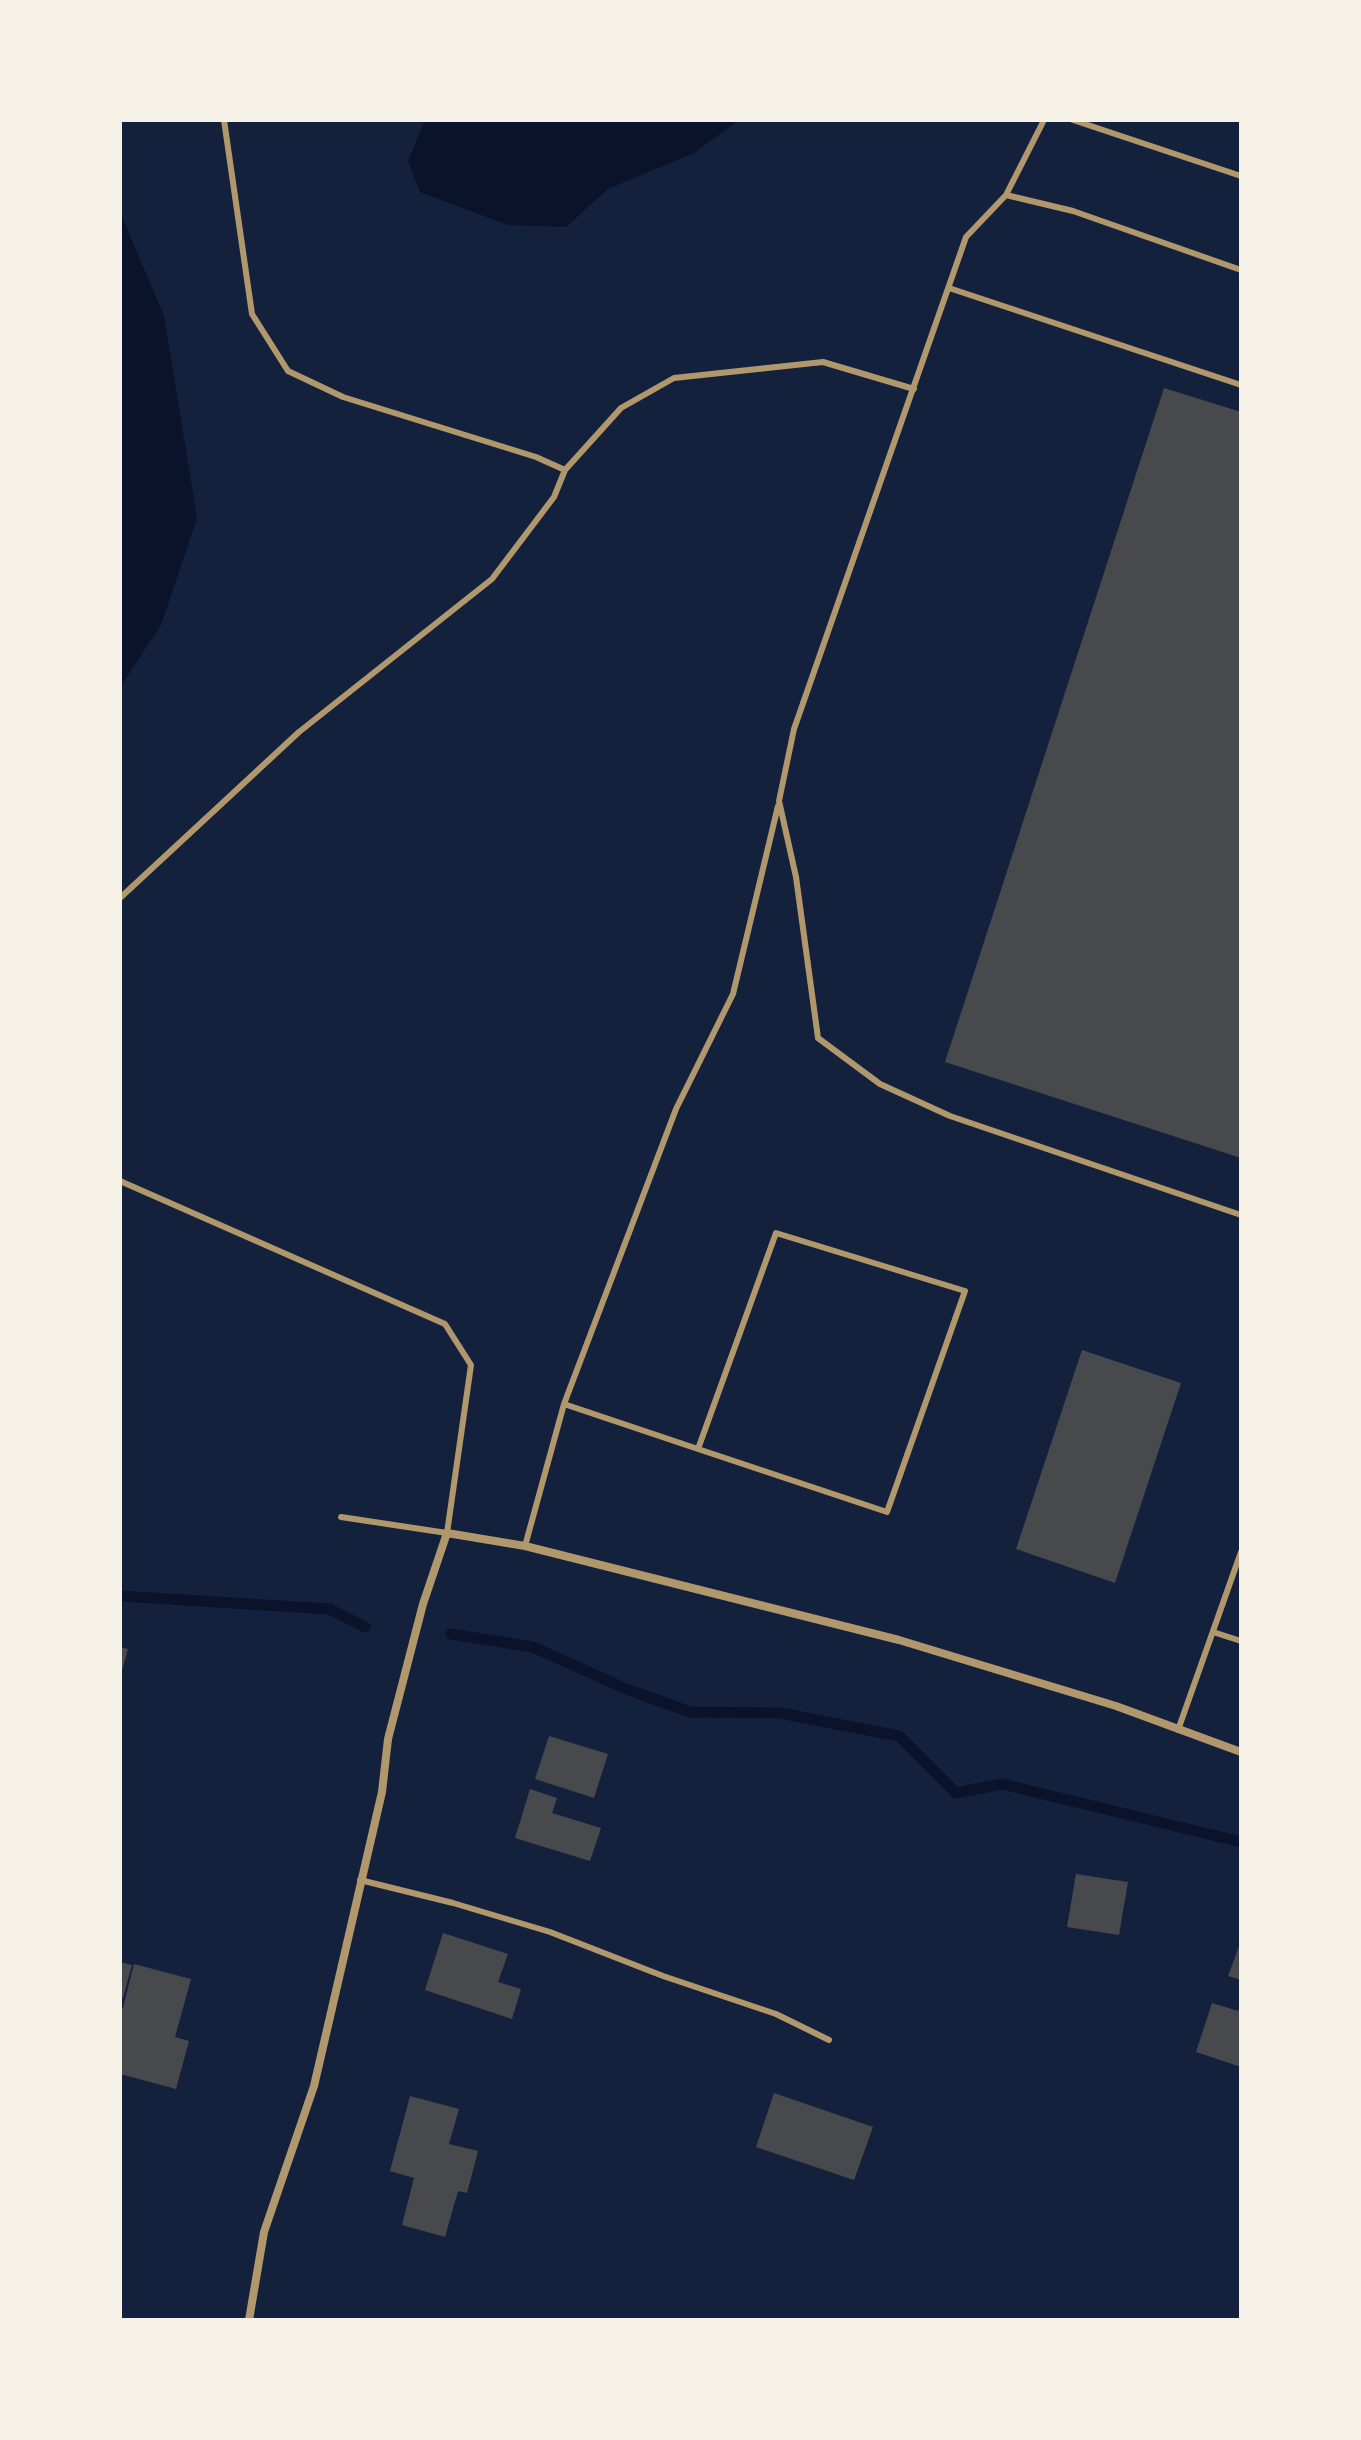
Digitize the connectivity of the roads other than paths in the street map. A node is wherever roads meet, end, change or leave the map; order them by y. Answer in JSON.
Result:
{"nodes":[{"id":1,"x":224,"y":120,"type":"edge"},
{"id":2,"x":1044,"y":120,"type":"edge"},
{"id":3,"x":1073,"y":120,"type":"edge"},
{"id":4,"x":1241,"y":176,"type":"edge"},
{"id":5,"x":1006,"y":195,"type":"junction"},
{"id":6,"x":1241,"y":270,"type":"edge"},
{"id":7,"x":949,"y":288,"type":"junction"},
{"id":8,"x":1241,"y":385,"type":"edge"},
{"id":9,"x":914,"y":389,"type":"junction"},
{"id":10,"x":565,"y":470,"type":"junction"},
{"id":11,"x":779,"y":801,"type":"junction"},
{"id":12,"x":120,"y":898,"type":"edge"},
{"id":13,"x":120,"y":1181,"type":"edge"},
{"id":14,"x":1241,"y":1215,"type":"edge"},
{"id":15,"x":564,"y":1404,"type":"junction"},
{"id":16,"x":698,"y":1449,"type":"junction"},
{"id":17,"x":341,"y":1517,"type":"dead end"},
{"id":18,"x":447,"y":1533,"type":"junction"},
{"id":19,"x":525,"y":1546,"type":"junction"},
{"id":20,"x":1241,"y":1552,"type":"edge"},
{"id":21,"x":1213,"y":1632,"type":"junction"},
{"id":22,"x":1241,"y":1641,"type":"edge"},
{"id":23,"x":1178,"y":1730,"type":"junction"},
{"id":24,"x":1241,"y":1752,"type":"edge"},
{"id":25,"x":360,"y":1880,"type":"junction"},
{"id":26,"x":829,"y":2040,"type":"dead end"},
{"id":27,"x":249,"y":2320,"type":"edge"}],
"edges":[{"from":1,"to":10,"type":"lane"},
{"from":2,"to":5,"type":"lane"},
{"from":3,"to":4,"type":"lane"},
{"from":5,"to":6,"type":"lane"},
{"from":5,"to":7,"type":"lane"},
{"from":7,"to":8,"type":"lane"},
{"from":7,"to":9,"type":"lane"},
{"from":9,"to":10,"type":"lane"},
{"from":9,"to":11,"type":"lane"},
{"from":10,"to":12,"type":"lane"},
{"from":11,"to":14,"type":"lane"},
{"from":11,"to":15,"type":"lane"},
{"from":13,"to":18,"type":"lane"},
{"from":15,"to":16,"type":"lane"},
{"from":15,"to":19,"type":"lane"},
{"from":16,"to":16,"type":"lane"},
{"from":17,"to":18,"type":"lane"},
{"from":18,"to":19,"type":"street"},
{"from":18,"to":25,"type":"street"},
{"from":19,"to":23,"type":"street"},
{"from":20,"to":21,"type":"lane"},
{"from":21,"to":22,"type":"lane"},
{"from":21,"to":23,"type":"lane"},
{"from":23,"to":24,"type":"street"},
{"from":25,"to":26,"type":"lane"},
{"from":25,"to":27,"type":"street"}]}
